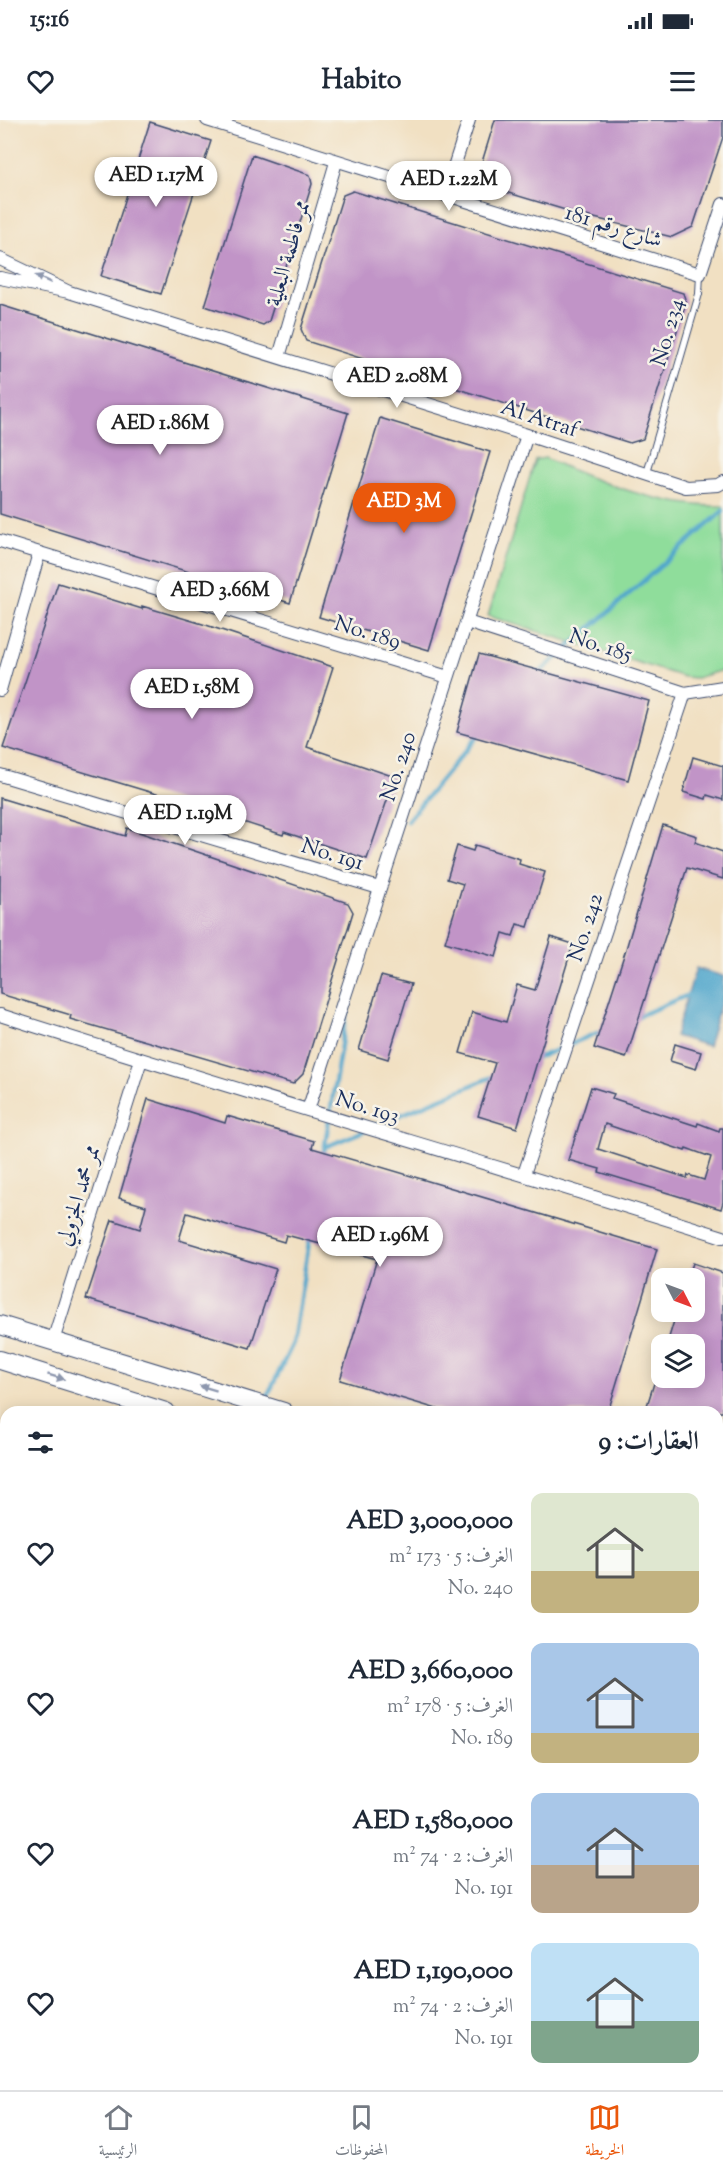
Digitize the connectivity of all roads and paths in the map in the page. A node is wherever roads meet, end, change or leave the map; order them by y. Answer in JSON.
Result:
{"nodes":[{"id":1,"x":207,"y":120,"type":"edge"},
{"id":2,"x":469,"y":120,"type":"edge"},
{"id":3,"x":336,"y":162,"type":"junction"},
{"id":4,"x":446,"y":195,"type":"junction"},
{"id":5,"x":723,"y":204,"type":"edge"},
{"id":6,"x":0,"y":259,"type":"edge"},
{"id":7,"x":700,"y":274,"type":"junction"},
{"id":8,"x":0,"y":278,"type":"edge"},
{"id":9,"x":69,"y":292,"type":"junction"},
{"id":10,"x":279,"y":357,"type":"junction"},
{"id":11,"x":527,"y":435,"type":"junction"},
{"id":12,"x":647,"y":473,"type":"junction"},
{"id":13,"x":723,"y":482,"type":"edge"},
{"id":14,"x":0,"y":541,"type":"edge"},
{"id":15,"x":39,"y":554,"type":"junction"},
{"id":16,"x":467,"y":622,"type":"junction"},
{"id":17,"x":448,"y":677,"type":"junction"},
{"id":18,"x":723,"y":687,"type":"edge"},
{"id":19,"x":0,"y":690,"type":"edge"},
{"id":20,"x":685,"y":693,"type":"junction"},
{"id":21,"x":0,"y":774,"type":"edge"},
{"id":22,"x":379,"y":888,"type":"junction"},
{"id":23,"x":0,"y":1015,"type":"edge"},
{"id":24,"x":141,"y":1060,"type":"junction"},
{"id":25,"x":308,"y":1110,"type":"junction"},
{"id":26,"x":524,"y":1174,"type":"junction"},
{"id":27,"x":723,"y":1237,"type":"edge"},
{"id":28,"x":0,"y":1325,"type":"edge"},
{"id":29,"x":53,"y":1341,"type":"junction"},
{"id":30,"x":0,"y":1360,"type":"edge"},
{"id":31,"x":147,"y":1406,"type":"edge"},
{"id":32,"x":264,"y":1406,"type":"edge"}],
"edges":[{"from":1,"to":3,"type":"street","name":"شارع رقم 181"},
{"from":2,"to":4,"type":"street"},
{"from":3,"to":4,"type":"street","name":"شارع رقم 181"},
{"from":3,"to":10,"type":"street","name":"ممر فاطمة البعلية"},
{"from":4,"to":7,"type":"street","name":"شارع رقم 181"},
{"from":5,"to":7,"type":"street","name":"No. 234"},
{"from":9,"to":6,"type":"street","name":"Al Atraf","one_way":true},
{"from":7,"to":12,"type":"lane","name":"No. 234"},
{"from":8,"to":9,"type":"street","name":"Al Atraf"},
{"from":9,"to":10,"type":"street","name":"Al Atraf"},
{"from":10,"to":11,"type":"street","name":"Al Atraf"},
{"from":11,"to":12,"type":"street","name":"Al Atraf"},
{"from":11,"to":16,"type":"street","name":"No. 240"},
{"from":12,"to":13,"type":"street","name":"Al Atraf"},
{"from":14,"to":15,"type":"street","name":"No. 189"},
{"from":15,"to":17,"type":"street","name":"No. 189"},
{"from":15,"to":19,"type":"street"},
{"from":16,"to":17,"type":"street","name":"No. 240"},
{"from":16,"to":20,"type":"street","name":"No. 185"},
{"from":17,"to":22,"type":"street","name":"No. 240"},
{"from":18,"to":20,"type":"street","name":"No. 185"},
{"from":20,"to":26,"type":"street","name":"No. 242"},
{"from":21,"to":22,"type":"street","name":"No. 191"},
{"from":22,"to":25,"type":"street","name":"No. 240"},
{"from":23,"to":24,"type":"street","name":"No. 193"},
{"from":24,"to":25,"type":"street","name":"No. 193"},
{"from":24,"to":29,"type":"street","name":"ممر محمد الجزولي"},
{"from":25,"to":26,"type":"street","name":"No. 193"},
{"from":26,"to":27,"type":"street","name":"No. 193"},
{"from":28,"to":29,"type":"main road"},
{"from":32,"to":29,"type":"main road","one_way":true},
{"from":30,"to":31,"type":"main road","one_way":true}]}
